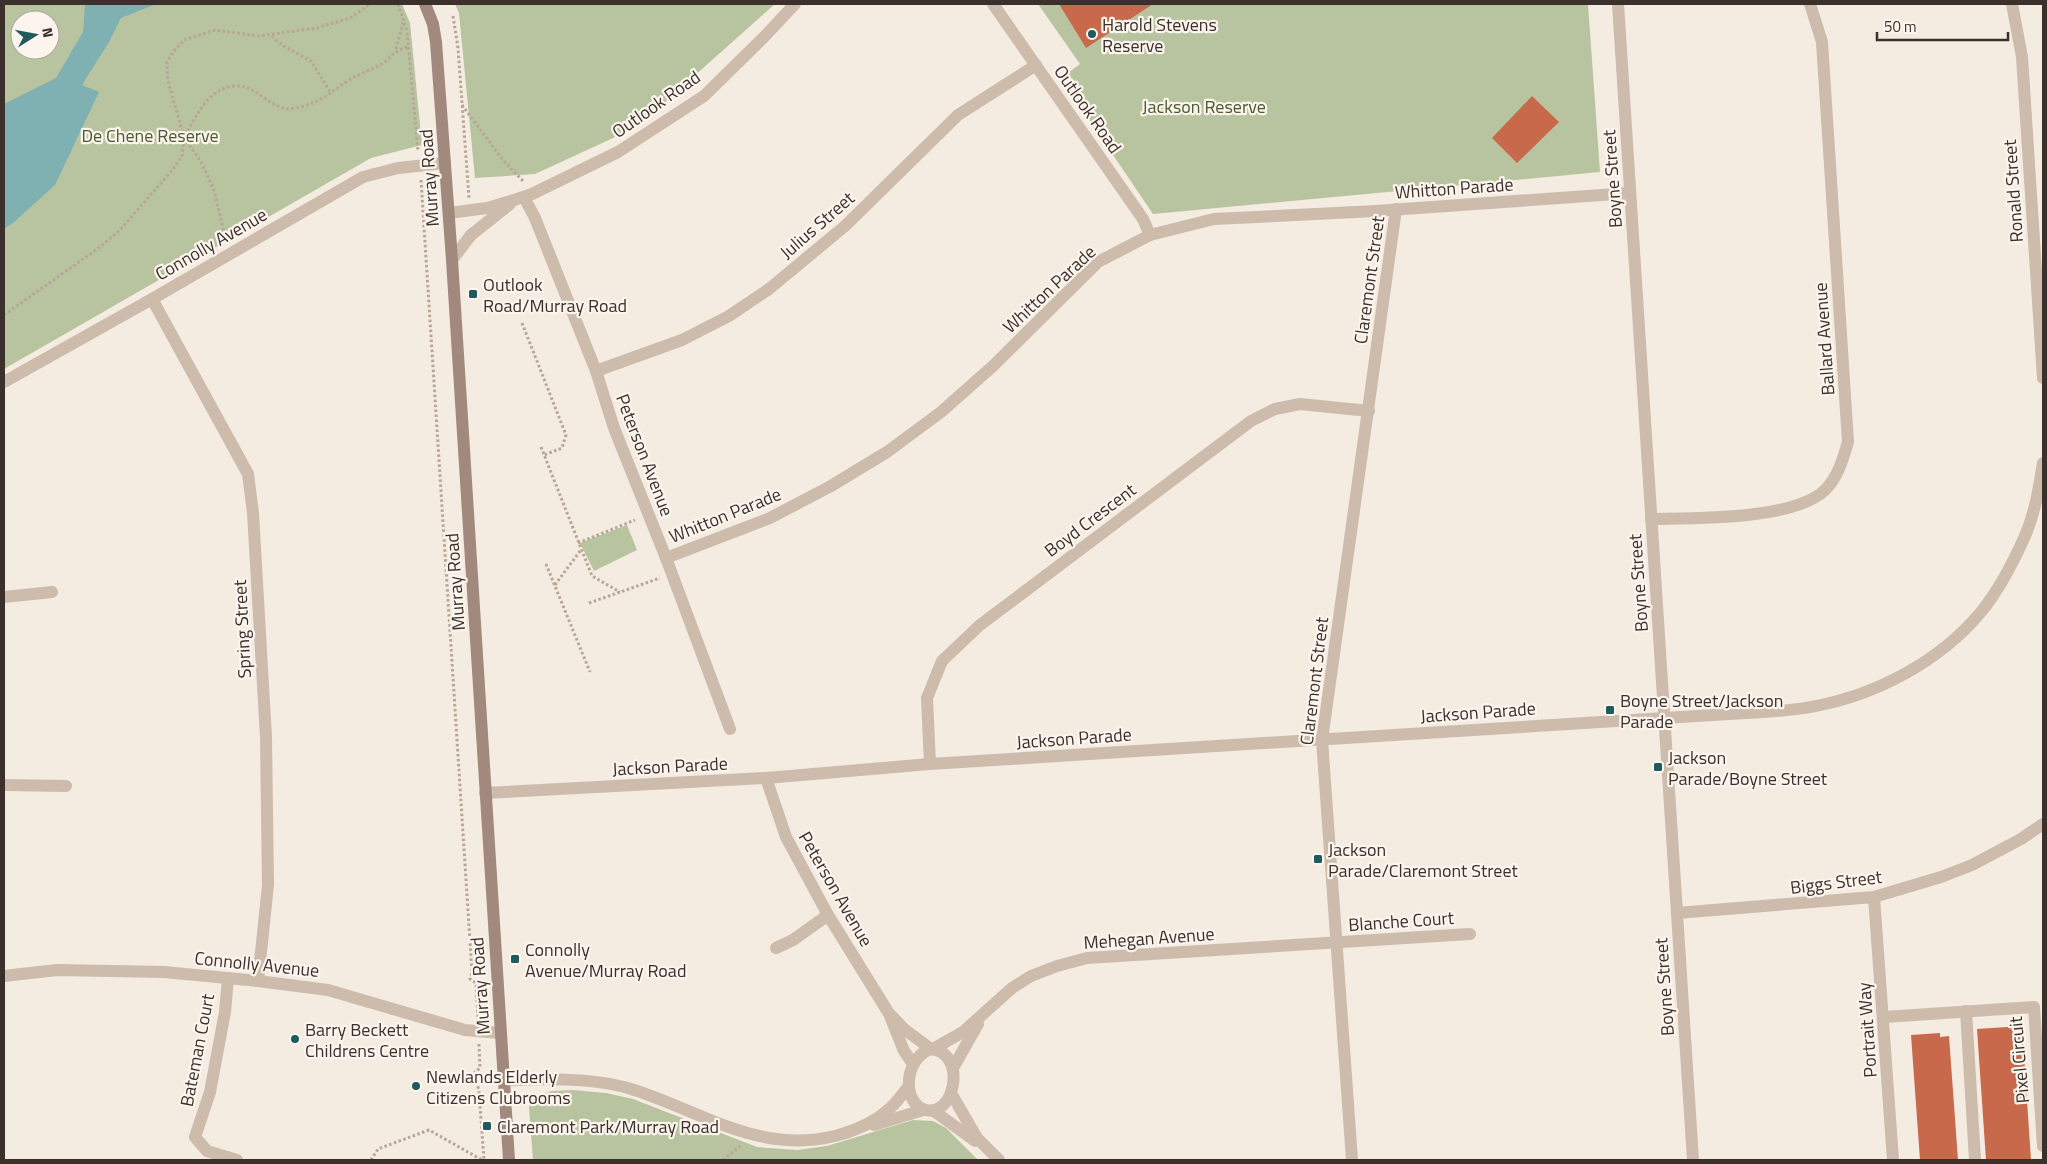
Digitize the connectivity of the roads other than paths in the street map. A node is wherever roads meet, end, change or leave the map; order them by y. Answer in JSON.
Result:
{"nodes":[{"id":1,"x":425,"y":4,"type":"edge"},
{"id":2,"x":795,"y":4,"type":"edge"},
{"id":3,"x":993,"y":4,"type":"edge"},
{"id":4,"x":1618,"y":4,"type":"edge"},
{"id":5,"x":1810,"y":4,"type":"edge"},
{"id":6,"x":2012,"y":4,"type":"edge"},
{"id":7,"x":1036,"y":65,"type":"junction"},
{"id":8,"x":445,"y":164,"type":"junction"},
{"id":9,"x":1630,"y":193,"type":"junction"},
{"id":10,"x":523,"y":197,"type":"junction"},
{"id":11,"x":1396,"y":209,"type":"junction"},
{"id":12,"x":449,"y":213,"type":"junction"},
{"id":13,"x":1150,"y":235,"type":"junction"},
{"id":14,"x":452,"y":260,"type":"junction"},
{"id":15,"x":152,"y":299,"type":"junction"},
{"id":16,"x":596,"y":372,"type":"junction"},
{"id":17,"x":2043,"y":378,"type":"edge"},
{"id":18,"x":4,"y":382,"type":"edge"},
{"id":19,"x":1368,"y":411,"type":"junction"},
{"id":20,"x":2043,"y":463,"type":"edge"},
{"id":21,"x":1651,"y":519,"type":"junction"},
{"id":22,"x":666,"y":558,"type":"junction"},
{"id":23,"x":52,"y":592,"type":"dead end"},
{"id":24,"x":4,"y":597,"type":"edge"},
{"id":25,"x":1664,"y":717,"type":"junction"},
{"id":26,"x":730,"y":729,"type":"dead end"},
{"id":27,"x":1322,"y":740,"type":"junction"},
{"id":28,"x":930,"y":764,"type":"junction"},
{"id":29,"x":766,"y":778,"type":"junction"},
{"id":30,"x":4,"y":785,"type":"edge"},
{"id":31,"x":66,"y":786,"type":"dead end"},
{"id":32,"x":485,"y":793,"type":"junction"},
{"id":33,"x":2043,"y":824,"type":"edge"},
{"id":34,"x":1874,"y":897,"type":"junction"},
{"id":35,"x":1677,"y":913,"type":"junction"},
{"id":36,"x":828,"y":915,"type":"junction"},
{"id":37,"x":1470,"y":934,"type":"dead end"},
{"id":38,"x":1336,"y":944,"type":"junction"},
{"id":39,"x":776,"y":948,"type":"dead end"},
{"id":40,"x":4,"y":976,"type":"edge"},
{"id":41,"x":228,"y":978,"type":"junction"},
{"id":42,"x":258,"y":981,"type":"junction"},
{"id":43,"x":1966,"y":1011,"type":"junction"},
{"id":44,"x":888,"y":1012,"type":"junction"},
{"id":45,"x":981,"y":1017,"type":"junction"},
{"id":46,"x":1884,"y":1017,"type":"junction"},
{"id":47,"x":500,"y":1033,"type":"junction"},
{"id":48,"x":932,"y":1049,"type":"junction"},
{"id":49,"x":913,"y":1064,"type":"junction"},
{"id":50,"x":953,"y":1068,"type":"junction"},
{"id":51,"x":503,"y":1081,"type":"junction"},
{"id":52,"x":909,"y":1086,"type":"junction"},
{"id":53,"x":951,"y":1093,"type":"junction"},
{"id":54,"x":929,"y":1110,"type":"junction"},
{"id":55,"x":862,"y":1127,"type":"junction"},
{"id":56,"x":2043,"y":1146,"type":"edge"},
{"id":57,"x":985,"y":1148,"type":"junction"},
{"id":58,"x":237,"y":1160,"type":"edge"},
{"id":59,"x":509,"y":1160,"type":"edge"},
{"id":60,"x":999,"y":1160,"type":"edge"},
{"id":61,"x":1352,"y":1160,"type":"edge"},
{"id":62,"x":1693,"y":1160,"type":"edge"},
{"id":63,"x":1894,"y":1160,"type":"edge"},
{"id":64,"x":1975,"y":1160,"type":"edge"}],
"edges":[{"from":1,"to":8,"type":"main road","name":"Murray Road"},
{"from":2,"to":10,"type":"street","name":"Outlook Road"},
{"from":3,"to":7,"type":"street","name":"Outlook Road"},
{"from":4,"to":9,"type":"street","name":"Boyne Street"},
{"from":5,"to":21,"type":"street","name":"Ballard Avenue"},
{"from":6,"to":17,"type":"street","name":"Ronald Street"},
{"from":7,"to":13,"type":"street","name":"Outlook Road"},
{"from":7,"to":16,"type":"street","name":"Julius Street"},
{"from":8,"to":12,"type":"main road","name":"Murray Road"},
{"from":8,"to":15,"type":"street","name":"Connolly Avenue"},
{"from":9,"to":11,"type":"street","name":"Whitton Parade"},
{"from":9,"to":21,"type":"street","name":"Boyne Street"},
{"from":10,"to":12,"type":"street","name":"Outlook Road"},
{"from":10,"to":14,"type":"street","name":"Outlook Road"},
{"from":10,"to":16,"type":"street","name":"Peterson Avenue"},
{"from":11,"to":13,"type":"street","name":"Whitton Parade"},
{"from":11,"to":19,"type":"street","name":"Claremont Street"},
{"from":12,"to":14,"type":"main road","name":"Murray Road"},
{"from":13,"to":22,"type":"street","name":"Whitton Parade"},
{"from":14,"to":32,"type":"main road","name":"Murray Road"},
{"from":15,"to":18,"type":"street","name":"Connolly Avenue"},
{"from":15,"to":42,"type":"street","name":"Spring Street"},
{"from":16,"to":22,"type":"street","name":"Peterson Avenue"},
{"from":19,"to":27,"type":"street","name":"Claremont Street"},
{"from":19,"to":28,"type":"street","name":"Boyd Crescent"},
{"from":20,"to":25,"type":"street"},
{"from":21,"to":25,"type":"street","name":"Boyne Street"},
{"from":22,"to":26,"type":"street","name":"Peterson Avenue"},
{"from":23,"to":24,"type":"street"},
{"from":25,"to":27,"type":"street","name":"Jackson Parade"},
{"from":25,"to":35,"type":"street","name":"Boyne Street"},
{"from":27,"to":28,"type":"street","name":"Jackson Parade"},
{"from":27,"to":38,"type":"street","name":"Claremont Street"},
{"from":28,"to":29,"type":"street","name":"Jackson Parade"},
{"from":29,"to":32,"type":"street","name":"Jackson Parade"},
{"from":29,"to":36,"type":"street","name":"Peterson Avenue"},
{"from":30,"to":31,"type":"street"},
{"from":32,"to":47,"type":"main road","name":"Murray Road"},
{"from":33,"to":34,"type":"street","name":"Biggs Street"},
{"from":34,"to":35,"type":"street","name":"Biggs Street"},
{"from":34,"to":46,"type":"street","name":"Portrait Way"},
{"from":35,"to":62,"type":"street","name":"Boyne Street"},
{"from":36,"to":39,"type":"street"},
{"from":36,"to":44,"type":"street","name":"Peterson Avenue"},
{"from":37,"to":38,"type":"street","name":"Blanche Court"},
{"from":38,"to":45,"type":"street","name":"Mehegan Avenue"},
{"from":38,"to":61,"type":"street","name":"Claremont Street"},
{"from":40,"to":41,"type":"street","name":"Connolly Avenue"},
{"from":41,"to":42,"type":"street","name":"Connolly Avenue"},
{"from":41,"to":58,"type":"street","name":"Bateman Court"},
{"from":42,"to":47,"type":"street","name":"Connolly Avenue"},
{"from":43,"to":46,"type":"street","name":"Pixel Circuit"},
{"from":43,"to":56,"type":"street","name":"Pixel Circuit"},
{"from":43,"to":64,"type":"street"},
{"from":44,"to":48,"type":"street","name":"Peterson Avenue"},
{"from":44,"to":49,"type":"street","name":"Peterson Avenue"},
{"from":45,"to":48,"type":"street","name":"Mehegan Avenue"},
{"from":45,"to":50,"type":"street","name":"Mehegan Avenue"},
{"from":46,"to":63,"type":"street","name":"Portrait Way"},
{"from":47,"to":51,"type":"main road","name":"Murray Road"},
{"from":48,"to":49,"type":"street"},
{"from":48,"to":50,"type":"street"},
{"from":49,"to":52,"type":"street"},
{"from":50,"to":53,"type":"street"},
{"from":51,"to":55,"type":"street"},
{"from":51,"to":59,"type":"main road","name":"Murray Road"},
{"from":52,"to":54,"type":"street"},
{"from":52,"to":55,"type":"street"},
{"from":53,"to":54,"type":"street"},
{"from":53,"to":57,"type":"street"},
{"from":54,"to":55,"type":"street"},
{"from":54,"to":57,"type":"street"},
{"from":57,"to":60,"type":"street"}]}
